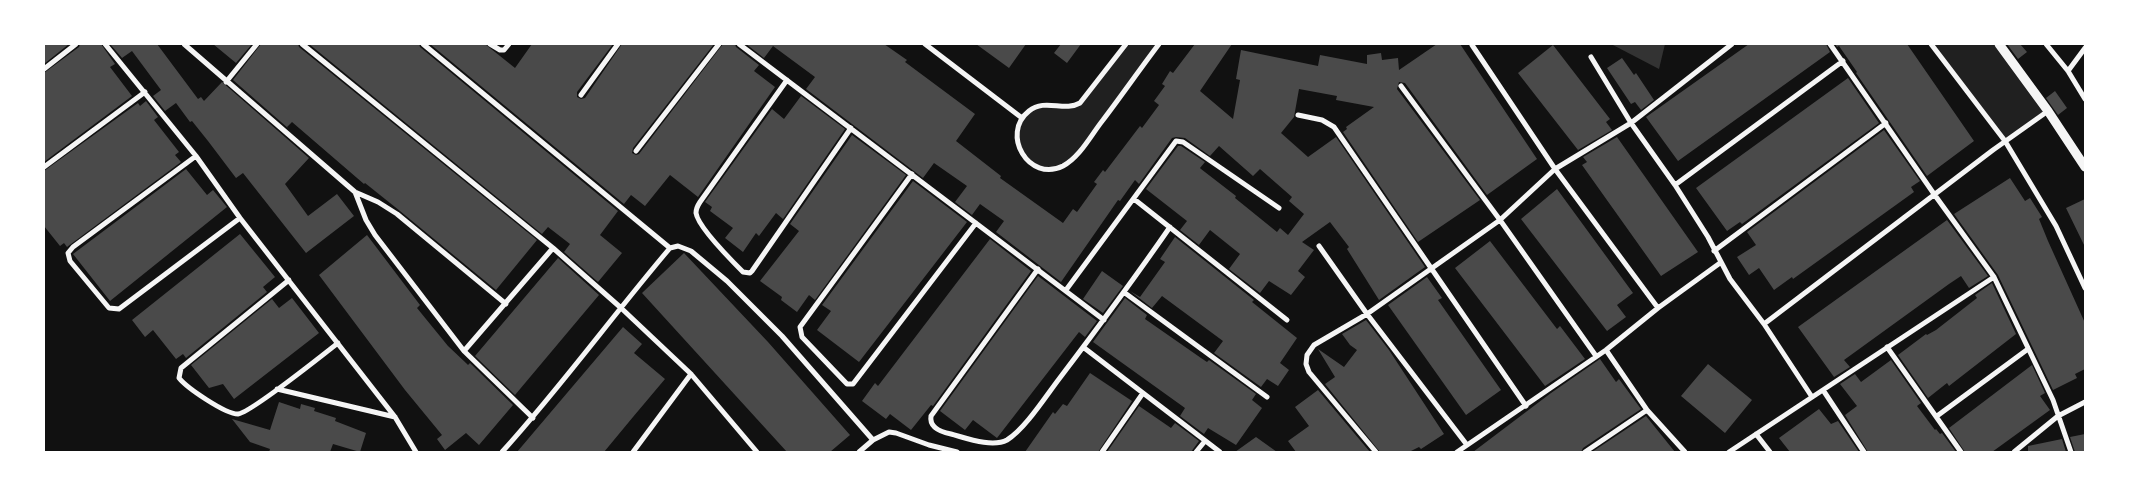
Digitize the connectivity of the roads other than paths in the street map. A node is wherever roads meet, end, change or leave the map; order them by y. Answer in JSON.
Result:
{"nodes":[{"id":1,"x":76,"y":44,"type":"edge"},
{"id":2,"x":105,"y":44,"type":"edge"},
{"id":3,"x":184,"y":44,"type":"edge"},
{"id":4,"x":257,"y":44,"type":"edge"},
{"id":5,"x":302,"y":44,"type":"edge"},
{"id":6,"x":423,"y":44,"type":"edge"},
{"id":7,"x":490,"y":44,"type":"edge"},
{"id":8,"x":509,"y":44,"type":"edge"},
{"id":9,"x":618,"y":44,"type":"edge"},
{"id":10,"x":719,"y":44,"type":"edge"},
{"id":11,"x":739,"y":44,"type":"edge"},
{"id":12,"x":924,"y":44,"type":"edge"},
{"id":13,"x":1126,"y":44,"type":"edge"},
{"id":14,"x":1159,"y":44,"type":"edge"},
{"id":15,"x":1732,"y":44,"type":"edge"},
{"id":16,"x":1830,"y":44,"type":"edge"},
{"id":17,"x":1931,"y":44,"type":"edge"},
{"id":18,"x":1999,"y":44,"type":"edge"},
{"id":19,"x":2046,"y":44,"type":"edge"},
{"id":20,"x":1472,"y":45,"type":"edge"},
{"id":21,"x":2085,"y":48,"type":"edge"},
{"id":22,"x":1591,"y":57,"type":"dead end"},
{"id":23,"x":1843,"y":61,"type":"junction"},
{"id":24,"x":44,"y":69,"type":"edge"},
{"id":25,"x":2068,"y":71,"type":"junction"},
{"id":26,"x":787,"y":80,"type":"junction"},
{"id":27,"x":226,"y":82,"type":"junction"},
{"id":28,"x":1401,"y":86,"type":"dead end"},
{"id":29,"x":144,"y":92,"type":"junction"},
{"id":30,"x":581,"y":95,"type":"dead end"},
{"id":31,"x":2085,"y":99,"type":"edge"},
{"id":32,"x":2048,"y":111,"type":"junction"},
{"id":33,"x":1298,"y":114,"type":"dead end"},
{"id":34,"x":1022,"y":118,"type":"junction"},
{"id":35,"x":1631,"y":123,"type":"junction"},
{"id":36,"x":1886,"y":124,"type":"junction"},
{"id":37,"x":850,"y":128,"type":"junction"},
{"id":38,"x":2005,"y":141,"type":"junction"},
{"id":39,"x":636,"y":151,"type":"dead end"},
{"id":40,"x":196,"y":156,"type":"junction"},
{"id":41,"x":44,"y":167,"type":"edge"},
{"id":42,"x":2085,"y":167,"type":"edge"},
{"id":43,"x":1555,"y":169,"type":"junction"},
{"id":44,"x":912,"y":174,"type":"junction"},
{"id":45,"x":1675,"y":185,"type":"junction"},
{"id":46,"x":355,"y":192,"type":"junction"},
{"id":47,"x":1934,"y":194,"type":"junction"},
{"id":48,"x":1134,"y":199,"type":"junction"},
{"id":49,"x":1279,"y":208,"type":"dead end"},
{"id":50,"x":240,"y":218,"type":"junction"},
{"id":51,"x":1500,"y":220,"type":"junction"},
{"id":52,"x":976,"y":223,"type":"junction"},
{"id":53,"x":1170,"y":228,"type":"junction"},
{"id":54,"x":1320,"y":246,"type":"dead end"},
{"id":55,"x":553,"y":248,"type":"junction"},
{"id":56,"x":670,"y":248,"type":"junction"},
{"id":57,"x":1714,"y":251,"type":"junction"},
{"id":58,"x":1720,"y":263,"type":"junction"},
{"id":59,"x":1431,"y":268,"type":"junction"},
{"id":60,"x":1038,"y":269,"type":"junction"},
{"id":61,"x":1994,"y":277,"type":"junction"},
{"id":62,"x":289,"y":280,"type":"junction"},
{"id":63,"x":2085,"y":288,"type":"edge"},
{"id":64,"x":1066,"y":290,"type":"junction"},
{"id":65,"x":1125,"y":293,"type":"junction"},
{"id":66,"x":506,"y":304,"type":"junction"},
{"id":67,"x":620,"y":307,"type":"junction"},
{"id":68,"x":1658,"y":308,"type":"junction"},
{"id":69,"x":1367,"y":314,"type":"junction"},
{"id":70,"x":1104,"y":320,"type":"junction"},
{"id":71,"x":1287,"y":320,"type":"dead end"},
{"id":72,"x":1764,"y":324,"type":"junction"},
{"id":73,"x":338,"y":343,"type":"junction"},
{"id":74,"x":1083,"y":347,"type":"junction"},
{"id":75,"x":1887,"y":347,"type":"junction"},
{"id":76,"x":2028,"y":349,"type":"junction"},
{"id":77,"x":1606,"y":350,"type":"junction"},
{"id":78,"x":464,"y":351,"type":"junction"},
{"id":79,"x":1596,"y":356,"type":"junction"},
{"id":80,"x":691,"y":374,"type":"junction"},
{"id":81,"x":277,"y":389,"type":"junction"},
{"id":82,"x":1823,"y":390,"type":"junction"},
{"id":83,"x":1143,"y":393,"type":"junction"},
{"id":84,"x":1267,"y":396,"type":"dead end"},
{"id":85,"x":1812,"y":397,"type":"junction"},
{"id":86,"x":2085,"y":402,"type":"edge"},
{"id":87,"x":1526,"y":406,"type":"junction"},
{"id":88,"x":1647,"y":410,"type":"junction"},
{"id":89,"x":1937,"y":416,"type":"junction"},
{"id":90,"x":2058,"y":416,"type":"junction"},
{"id":91,"x":396,"y":417,"type":"junction"},
{"id":92,"x":533,"y":418,"type":"junction"},
{"id":93,"x":1756,"y":434,"type":"junction"},
{"id":94,"x":873,"y":440,"type":"junction"},
{"id":95,"x":1205,"y":441,"type":"junction"},
{"id":96,"x":929,"y":445,"type":"junction"},
{"id":97,"x":1467,"y":445,"type":"junction"},
{"id":98,"x":416,"y":452,"type":"edge"},
{"id":99,"x":502,"y":452,"type":"edge"},
{"id":100,"x":633,"y":452,"type":"edge"},
{"id":101,"x":757,"y":452,"type":"edge"},
{"id":102,"x":859,"y":452,"type":"edge"},
{"id":103,"x":927,"y":452,"type":"edge"},
{"id":104,"x":957,"y":452,"type":"edge"},
{"id":105,"x":1102,"y":452,"type":"edge"},
{"id":106,"x":1196,"y":452,"type":"edge"},
{"id":107,"x":1220,"y":452,"type":"edge"},
{"id":108,"x":1376,"y":452,"type":"edge"},
{"id":109,"x":1457,"y":452,"type":"edge"},
{"id":110,"x":1585,"y":452,"type":"edge"},
{"id":111,"x":1685,"y":452,"type":"edge"},
{"id":112,"x":1730,"y":452,"type":"edge"},
{"id":113,"x":1770,"y":452,"type":"edge"},
{"id":114,"x":1864,"y":452,"type":"edge"},
{"id":115,"x":1962,"y":452,"type":"edge"},
{"id":116,"x":2014,"y":452,"type":"edge"},
{"id":117,"x":2071,"y":452,"type":"edge"}],
"edges":[{"from":1,"to":24,"type":"street"},
{"from":2,"to":29,"type":"street"},
{"from":3,"to":27,"type":"street"},
{"from":4,"to":27,"type":"street"},
{"from":5,"to":55,"type":"street"},
{"from":6,"to":56,"type":"street"},
{"from":7,"to":8,"type":"street"},
{"from":9,"to":30,"type":"street"},
{"from":10,"to":39,"type":"street"},
{"from":11,"to":26,"type":"street"},
{"from":12,"to":34,"type":"street"},
{"from":13,"to":34,"type":"street"},
{"from":14,"to":34,"type":"street"},
{"from":15,"to":35,"type":"street"},
{"from":16,"to":23,"type":"street"},
{"from":17,"to":38,"type":"street"},
{"from":18,"to":32,"type":"street"},
{"from":19,"to":25,"type":"street"},
{"from":20,"to":43,"type":"street"},
{"from":21,"to":25,"type":"street"},
{"from":22,"to":35,"type":"street"},
{"from":23,"to":36,"type":"street"},
{"from":23,"to":45,"type":"street"},
{"from":25,"to":31,"type":"street"},
{"from":26,"to":37,"type":"street"},
{"from":26,"to":37,"type":"street"},
{"from":27,"to":46,"type":"street"},
{"from":28,"to":51,"type":"street"},
{"from":29,"to":40,"type":"street"},
{"from":29,"to":41,"type":"street"},
{"from":32,"to":38,"type":"street"},
{"from":32,"to":42,"type":"street"},
{"from":33,"to":59,"type":"street"},
{"from":35,"to":43,"type":"street"},
{"from":35,"to":45,"type":"street"},
{"from":36,"to":47,"type":"street"},
{"from":36,"to":57,"type":"street"},
{"from":37,"to":44,"type":"street"},
{"from":38,"to":47,"type":"street"},
{"from":38,"to":63,"type":"street"},
{"from":40,"to":50,"type":"street"},
{"from":40,"to":50,"type":"street"},
{"from":43,"to":51,"type":"street"},
{"from":43,"to":68,"type":"street"},
{"from":44,"to":52,"type":"street"},
{"from":44,"to":52,"type":"street"},
{"from":45,"to":57,"type":"street"},
{"from":46,"to":66,"type":"street"},
{"from":46,"to":78,"type":"street"},
{"from":47,"to":61,"type":"street"},
{"from":47,"to":72,"type":"street"},
{"from":48,"to":49,"type":"street"},
{"from":48,"to":53,"type":"street"},
{"from":48,"to":64,"type":"street"},
{"from":50,"to":62,"type":"street"},
{"from":51,"to":59,"type":"street"},
{"from":51,"to":79,"type":"street"},
{"from":52,"to":60,"type":"street"},
{"from":53,"to":65,"type":"street"},
{"from":53,"to":71,"type":"street"},
{"from":54,"to":69,"type":"street"},
{"from":55,"to":66,"type":"street"},
{"from":55,"to":67,"type":"street"},
{"from":56,"to":67,"type":"street"},
{"from":56,"to":94,"type":"street"},
{"from":57,"to":58,"type":"street"},
{"from":58,"to":68,"type":"street"},
{"from":58,"to":72,"type":"street"},
{"from":59,"to":69,"type":"street"},
{"from":59,"to":87,"type":"street"},
{"from":60,"to":64,"type":"street"},
{"from":60,"to":74,"type":"street"},
{"from":61,"to":75,"type":"street"},
{"from":61,"to":76,"type":"street"},
{"from":62,"to":73,"type":"street"},
{"from":62,"to":81,"type":"street"},
{"from":64,"to":70,"type":"street"},
{"from":65,"to":70,"type":"street"},
{"from":65,"to":84,"type":"street"},
{"from":66,"to":78,"type":"street"},
{"from":67,"to":80,"type":"street"},
{"from":67,"to":92,"type":"street"},
{"from":68,"to":77,"type":"street"},
{"from":69,"to":97,"type":"street"},
{"from":69,"to":108,"type":"street"},
{"from":70,"to":74,"type":"street"},
{"from":72,"to":85,"type":"street"},
{"from":73,"to":81,"type":"street"},
{"from":73,"to":91,"type":"street"},
{"from":74,"to":83,"type":"street"},
{"from":75,"to":82,"type":"street"},
{"from":75,"to":89,"type":"street"},
{"from":76,"to":89,"type":"street"},
{"from":76,"to":90,"type":"street"},
{"from":77,"to":79,"type":"street"},
{"from":77,"to":88,"type":"street"},
{"from":78,"to":92,"type":"street"},
{"from":79,"to":87,"type":"street"},
{"from":80,"to":100,"type":"street"},
{"from":80,"to":101,"type":"street"},
{"from":81,"to":91,"type":"street"},
{"from":82,"to":85,"type":"street"},
{"from":82,"to":114,"type":"street"},
{"from":83,"to":95,"type":"street"},
{"from":83,"to":105,"type":"street"},
{"from":85,"to":93,"type":"street"},
{"from":86,"to":90,"type":"street"},
{"from":87,"to":97,"type":"street"},
{"from":88,"to":110,"type":"street"},
{"from":88,"to":111,"type":"street"},
{"from":89,"to":115,"type":"street"},
{"from":90,"to":116,"type":"street"},
{"from":90,"to":117,"type":"street"},
{"from":91,"to":98,"type":"street"},
{"from":92,"to":99,"type":"street"},
{"from":93,"to":112,"type":"street"},
{"from":93,"to":113,"type":"street"},
{"from":94,"to":96,"type":"street"},
{"from":94,"to":102,"type":"street"},
{"from":95,"to":106,"type":"street"},
{"from":95,"to":107,"type":"street"},
{"from":96,"to":103,"type":"street"},
{"from":96,"to":104,"type":"street"},
{"from":97,"to":109,"type":"street"}]}
